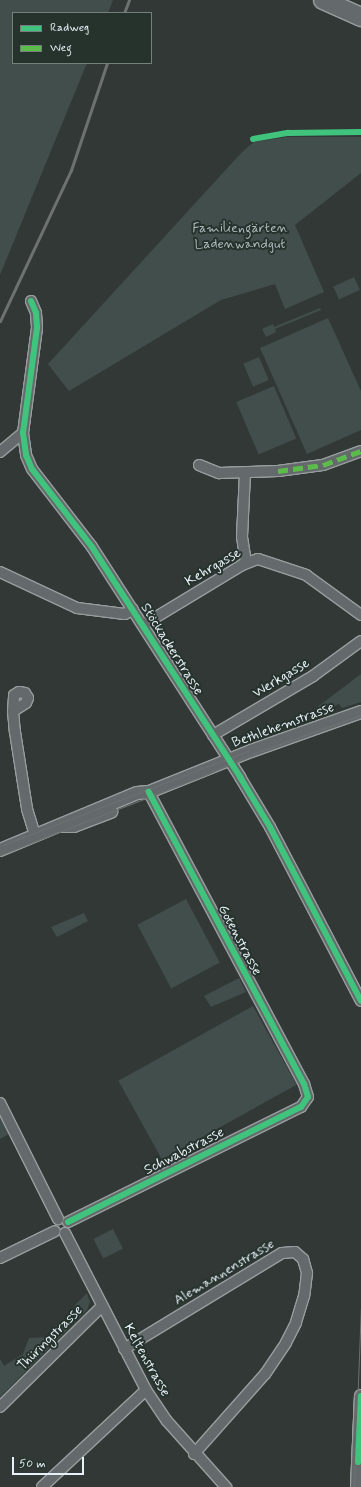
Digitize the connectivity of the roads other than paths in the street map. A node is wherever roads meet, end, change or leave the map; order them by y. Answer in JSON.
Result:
{"nodes":[{"id":1,"x":323,"y":0,"type":"edge"},
{"id":2,"x":326,"y":0,"type":"edge"},
{"id":3,"x":361,"y":12,"type":"edge"},
{"id":4,"x":361,"y":17,"type":"edge"},
{"id":5,"x":31,"y":301,"type":"dead end"},
{"id":6,"x":23,"y":433,"type":"junction"},
{"id":7,"x":361,"y":451,"type":"edge"},
{"id":8,"x":0,"y":452,"type":"edge"},
{"id":9,"x":199,"y":465,"type":"dead end"},
{"id":10,"x":245,"y":473,"type":"junction"},
{"id":11,"x":246,"y":563,"type":"junction"},
{"id":12,"x":0,"y":572,"type":"edge"},
{"id":13,"x":133,"y":610,"type":"junction"},
{"id":14,"x":361,"y":615,"type":"edge"},
{"id":15,"x":142,"y":625,"type":"junction"},
{"id":16,"x":361,"y":641,"type":"edge"},
{"id":17,"x":13,"y":710,"type":"dead end"},
{"id":18,"x":361,"y":712,"type":"edge"},
{"id":19,"x":212,"y":735,"type":"junction"},
{"id":20,"x":229,"y":760,"type":"junction"},
{"id":21,"x":149,"y":792,"type":"junction"},
{"id":22,"x":36,"y":836,"type":"junction"},
{"id":23,"x":0,"y":850,"type":"edge"},
{"id":24,"x":361,"y":1001,"type":"edge"},
{"id":25,"x":308,"y":1099,"type":"joint"},
{"id":26,"x":0,"y":1103,"type":"edge"},
{"id":27,"x":58,"y":1219,"type":"junction"},
{"id":28,"x":68,"y":1222,"type":"junction"},
{"id":29,"x":55,"y":1231,"type":"junction"},
{"id":30,"x":65,"y":1233,"type":"junction"},
{"id":31,"x":0,"y":1258,"type":"edge"},
{"id":32,"x":102,"y":1306,"type":"junction"},
{"id":33,"x":124,"y":1349,"type":"junction"},
{"id":34,"x":146,"y":1390,"type":"junction"},
{"id":35,"x":361,"y":1396,"type":"edge"},
{"id":36,"x":0,"y":1407,"type":"edge"},
{"id":37,"x":194,"y":1454,"type":"junction"},
{"id":38,"x":42,"y":1487,"type":"edge"},
{"id":39,"x":226,"y":1487,"type":"edge"},
{"id":40,"x":358,"y":1487,"type":"edge"}],
"edges":[{"from":1,"to":4,"type":"highway"},
{"from":2,"to":3,"type":"highway"},
{"from":5,"to":6,"type":"street","name":"Stöckackerstrasse"},
{"from":6,"to":8,"type":"street"},
{"from":6,"to":13,"type":"street","name":"Stöckackerstrasse"},
{"from":7,"to":10,"type":"street"},
{"from":9,"to":10,"type":"street"},
{"from":10,"to":11,"type":"street"},
{"from":11,"to":14,"type":"street","name":"Kehrgasse"},
{"from":11,"to":15,"type":"street","name":"Kehrgasse"},
{"from":12,"to":13,"type":"street"},
{"from":13,"to":15,"type":"street","name":"Stöckackerstrasse"},
{"from":15,"to":19,"type":"street","name":"Stöckackerstrasse"},
{"from":16,"to":19,"type":"street","name":"Werkgasse"},
{"from":17,"to":22,"type":"street"},
{"from":18,"to":20,"type":"street","name":"Bethlehemstrasse"},
{"from":19,"to":20,"type":"street","name":"Stöckackerstrasse"},
{"from":20,"to":21,"type":"street","name":"Bethlehemstrasse"},
{"from":20,"to":24,"type":"street","name":"Stöckackerstrasse"},
{"from":21,"to":22,"type":"street","name":"Bethlehemstrasse"},
{"from":21,"to":25,"type":"street","name":"Gotenstrasse"},
{"from":22,"to":23,"type":"street","name":"Bethlehemstrasse"},
{"from":25,"to":28,"type":"street","name":"Schwabstrasse"},
{"from":26,"to":27,"type":"street"},
{"from":27,"to":28,"type":"street"},
{"from":27,"to":29,"type":"street"},
{"from":28,"to":30,"type":"street"},
{"from":29,"to":30,"type":"street"},
{"from":29,"to":31,"type":"street"},
{"from":30,"to":32,"type":"street","name":"Keltenstrasse"},
{"from":32,"to":33,"type":"street","name":"Keltenstrasse"},
{"from":32,"to":36,"type":"street","name":"Thüringstrasse"},
{"from":33,"to":34,"type":"street","name":"Keltenstrasse"},
{"from":33,"to":37,"type":"street","name":"Alemannenstrasse"},
{"from":34,"to":37,"type":"street","name":"Keltenstrasse"},
{"from":34,"to":38,"type":"street"},
{"from":35,"to":40,"type":"street"},
{"from":37,"to":39,"type":"street","name":"Keltenstrasse"}]}
